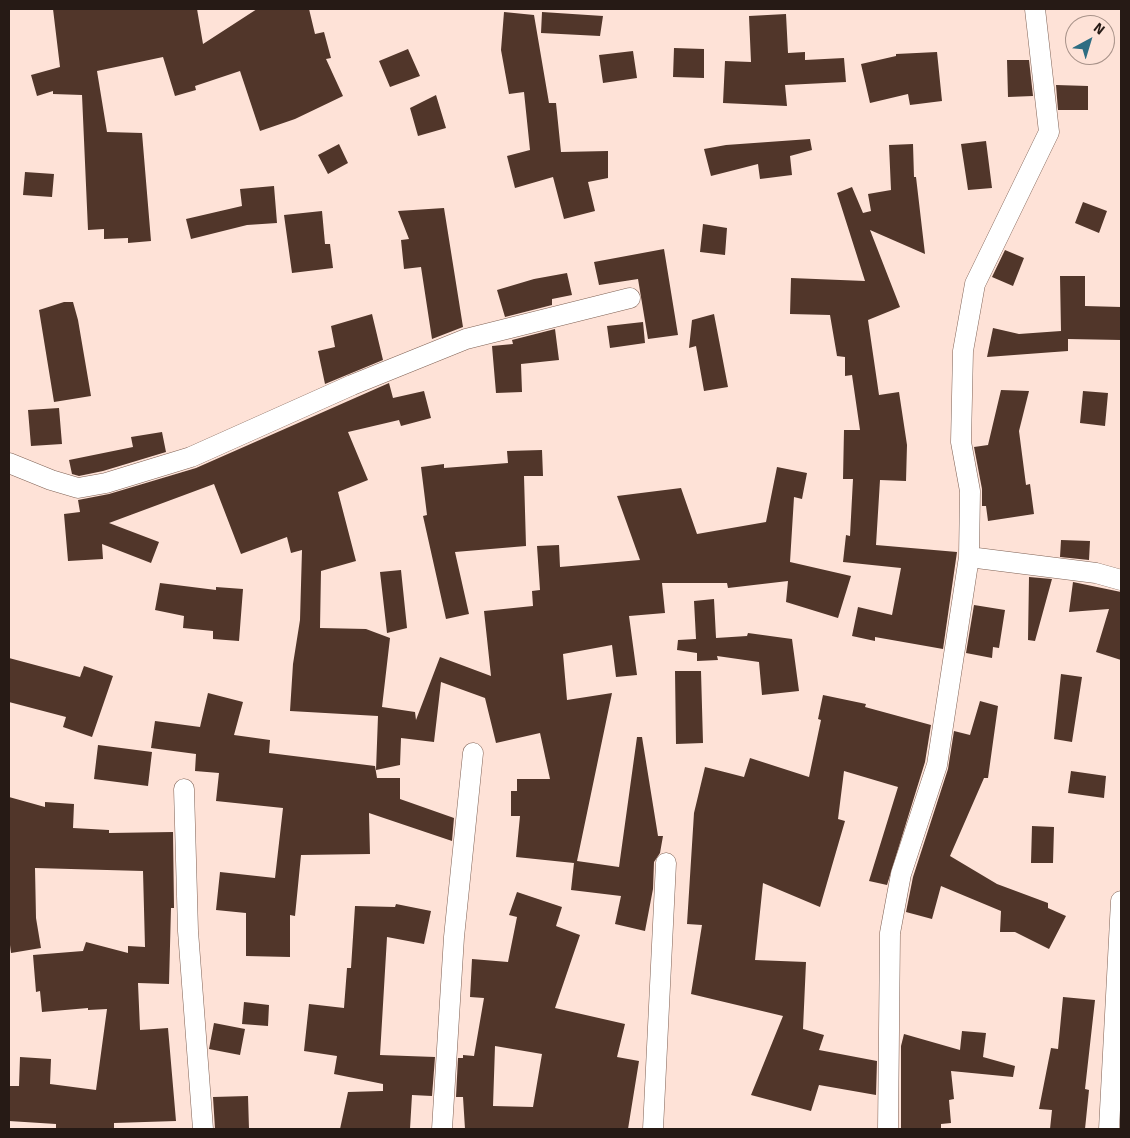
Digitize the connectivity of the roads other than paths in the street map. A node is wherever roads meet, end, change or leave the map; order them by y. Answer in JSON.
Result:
{"nodes":[{"id":1,"x":1035,"y":9,"type":"edge"},
{"id":2,"x":630,"y":298,"type":"dead end"},
{"id":3,"x":9,"y":463,"type":"edge"},
{"id":4,"x":969,"y":557,"type":"junction"},
{"id":5,"x":1121,"y":580,"type":"edge"},
{"id":6,"x":472,"y":753,"type":"dead end"},
{"id":7,"x":184,"y":789,"type":"dead end"},
{"id":8,"x":666,"y":863,"type":"dead end"},
{"id":9,"x":1121,"y":901,"type":"edge"},
{"id":10,"x":203,"y":1129,"type":"edge"},
{"id":11,"x":442,"y":1129,"type":"edge"},
{"id":12,"x":653,"y":1129,"type":"edge"},
{"id":13,"x":888,"y":1129,"type":"edge"},
{"id":14,"x":1109,"y":1129,"type":"edge"}],
"edges":[{"from":1,"to":4,"type":"street"},
{"from":2,"to":3,"type":"street"},
{"from":4,"to":5,"type":"street"},
{"from":4,"to":13,"type":"street"},
{"from":6,"to":11,"type":"street"},
{"from":7,"to":10,"type":"street"},
{"from":8,"to":12,"type":"street"},
{"from":9,"to":14,"type":"street"}]}
